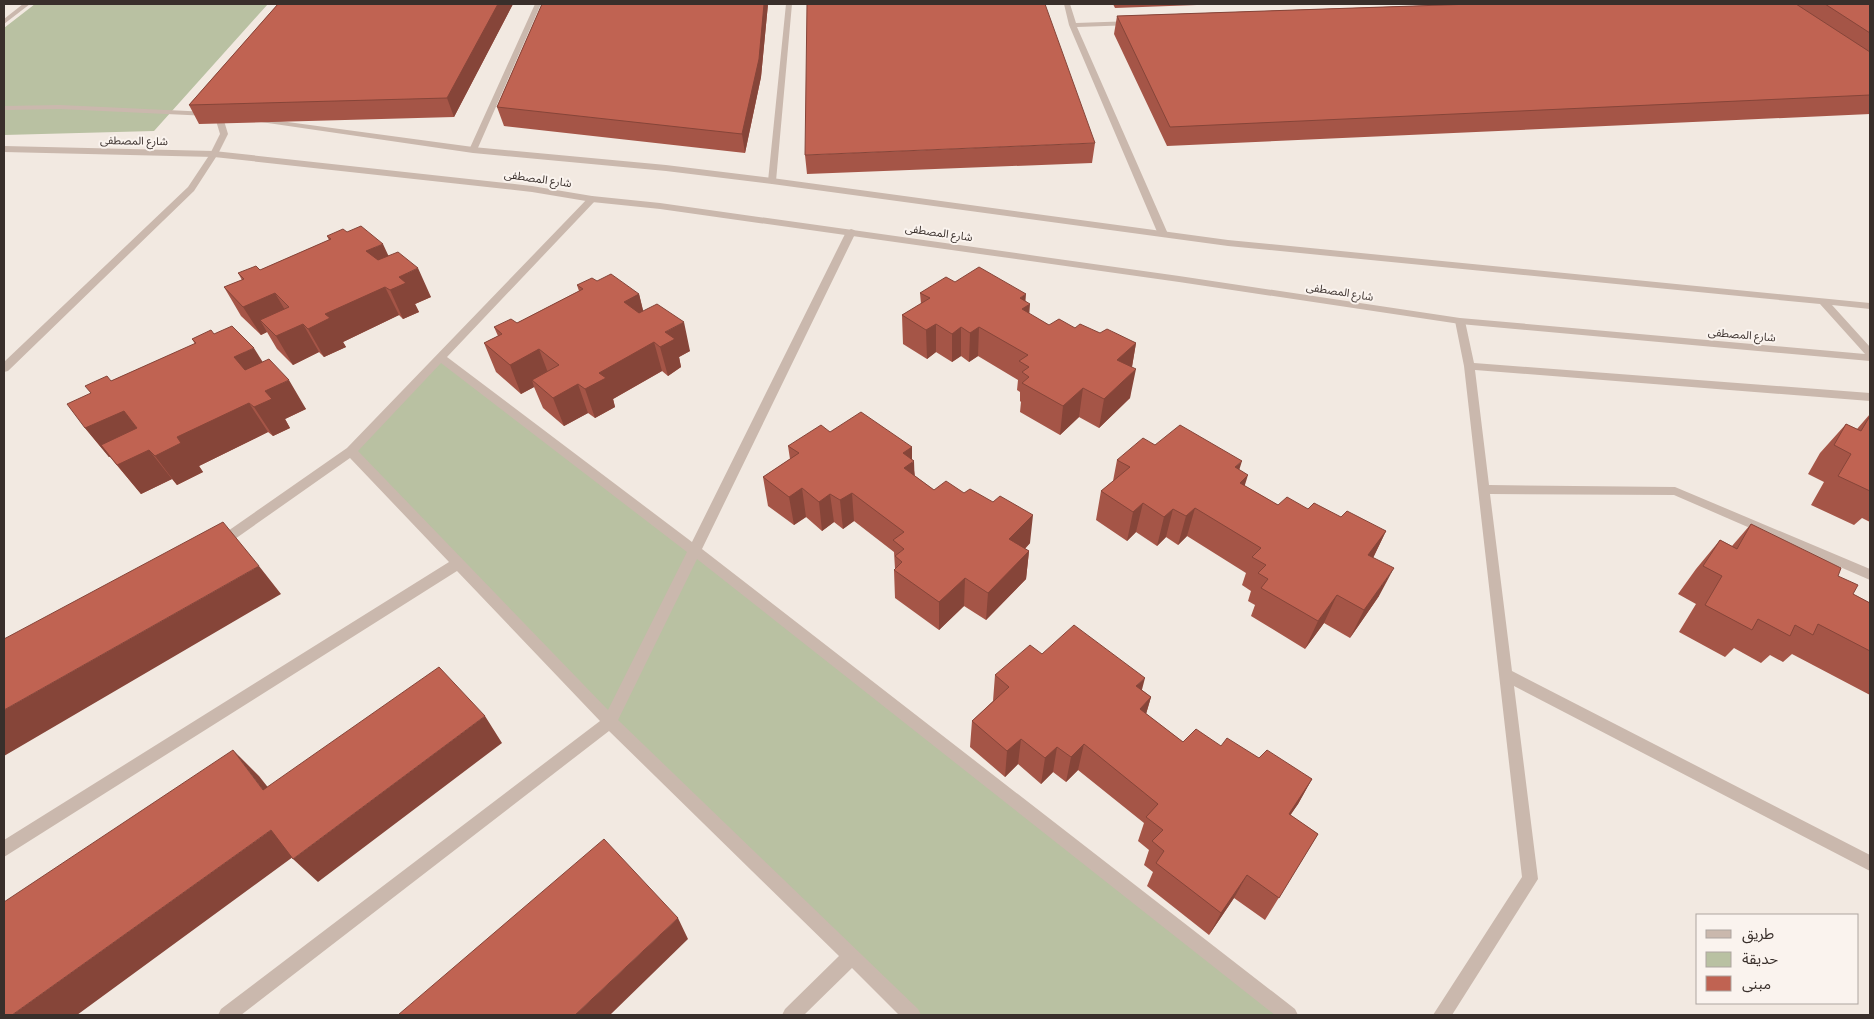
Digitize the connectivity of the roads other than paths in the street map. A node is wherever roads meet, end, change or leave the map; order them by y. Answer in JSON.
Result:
{"nodes":[{"id":1,"x":27,"y":4,"type":"edge"},
{"id":2,"x":538,"y":4,"type":"edge"},
{"id":3,"x":789,"y":4,"type":"edge"},
{"id":4,"x":1066,"y":4,"type":"edge"},
{"id":5,"x":4,"y":22,"type":"edge"},
{"id":6,"x":1143,"y":23,"type":"edge"},
{"id":7,"x":1073,"y":25,"type":"junction"},
{"id":8,"x":222,"y":101,"type":"edge"},
{"id":9,"x":4,"y":108,"type":"edge"},
{"id":10,"x":223,"y":115,"type":"junction"},
{"id":11,"x":248,"y":118,"type":"edge"},
{"id":12,"x":4,"y":149,"type":"edge"},
{"id":13,"x":473,"y":150,"type":"junction"},
{"id":14,"x":214,"y":154,"type":"junction"},
{"id":15,"x":772,"y":181,"type":"junction"},
{"id":16,"x":592,"y":199,"type":"junction"},
{"id":17,"x":851,"y":232,"type":"junction"},
{"id":18,"x":1163,"y":234,"type":"junction"},
{"id":19,"x":1824,"y":302,"type":"junction"},
{"id":20,"x":1870,"y":306,"type":"edge"},
{"id":21,"x":1460,"y":322,"type":"junction"},
{"id":22,"x":1870,"y":353,"type":"edge"},
{"id":23,"x":440,"y":358,"type":"junction"},
{"id":24,"x":1870,"y":358,"type":"edge"},
{"id":25,"x":1470,"y":366,"type":"junction"},
{"id":26,"x":4,"y":368,"type":"edge"},
{"id":27,"x":1870,"y":397,"type":"edge"},
{"id":28,"x":351,"y":451,"type":"junction"},
{"id":29,"x":1484,"y":489,"type":"junction"},
{"id":30,"x":209,"y":550,"type":"edge"},
{"id":31,"x":694,"y":550,"type":"junction"},
{"id":32,"x":459,"y":563,"type":"junction"},
{"id":33,"x":1870,"y":575,"type":"edge"},
{"id":34,"x":1507,"y":675,"type":"junction"},
{"id":35,"x":610,"y":722,"type":"junction"},
{"id":36,"x":4,"y":849,"type":"edge"},
{"id":37,"x":1870,"y":862,"type":"edge"},
{"id":38,"x":852,"y":956,"type":"junction"},
{"id":39,"x":228,"y":1015,"type":"edge"},
{"id":40,"x":791,"y":1015,"type":"edge"},
{"id":41,"x":912,"y":1015,"type":"edge"},
{"id":42,"x":1290,"y":1015,"type":"edge"},
{"id":43,"x":1442,"y":1015,"type":"edge"}],
"edges":[{"from":1,"to":5,"type":"street"},
{"from":2,"to":13,"type":"street"},
{"from":3,"to":15,"type":"street"},
{"from":4,"to":7,"type":"street"},
{"from":6,"to":7,"type":"street"},
{"from":7,"to":18,"type":"street"},
{"from":8,"to":10,"type":"street"},
{"from":9,"to":10,"type":"street"},
{"from":10,"to":14,"type":"street"},
{"from":11,"to":13,"type":"street","name":"شارع المصطفى"},
{"from":12,"to":14,"type":"street","name":"شارع المصطفى"},
{"from":13,"to":15,"type":"street","name":"شارع المصطفى"},
{"from":14,"to":16,"type":"street","name":"شارع المصطفى"},
{"from":14,"to":26,"type":"street"},
{"from":15,"to":18,"type":"street","name":"شارع المصطفى"},
{"from":16,"to":17,"type":"street","name":"شارع المصطفى"},
{"from":16,"to":23,"type":"street"},
{"from":17,"to":21,"type":"street","name":"شارع المصطفى"},
{"from":17,"to":31,"type":"street"},
{"from":18,"to":19,"type":"street","name":"شارع المصطفى"},
{"from":19,"to":20,"type":"street","name":"شارع المصطفى"},
{"from":19,"to":22,"type":"street"},
{"from":21,"to":24,"type":"street","name":"شارع المصطفى"},
{"from":21,"to":25,"type":"street"},
{"from":23,"to":28,"type":"street"},
{"from":23,"to":31,"type":"street"},
{"from":25,"to":27,"type":"street"},
{"from":25,"to":29,"type":"street"},
{"from":28,"to":30,"type":"street"},
{"from":28,"to":32,"type":"street"},
{"from":29,"to":33,"type":"street"},
{"from":29,"to":34,"type":"street"},
{"from":31,"to":35,"type":"street"},
{"from":31,"to":42,"type":"street"},
{"from":32,"to":35,"type":"street"},
{"from":32,"to":36,"type":"street"},
{"from":34,"to":37,"type":"street"},
{"from":34,"to":43,"type":"street"},
{"from":35,"to":38,"type":"street"},
{"from":35,"to":39,"type":"street"},
{"from":38,"to":40,"type":"street"},
{"from":38,"to":41,"type":"street"}]}
